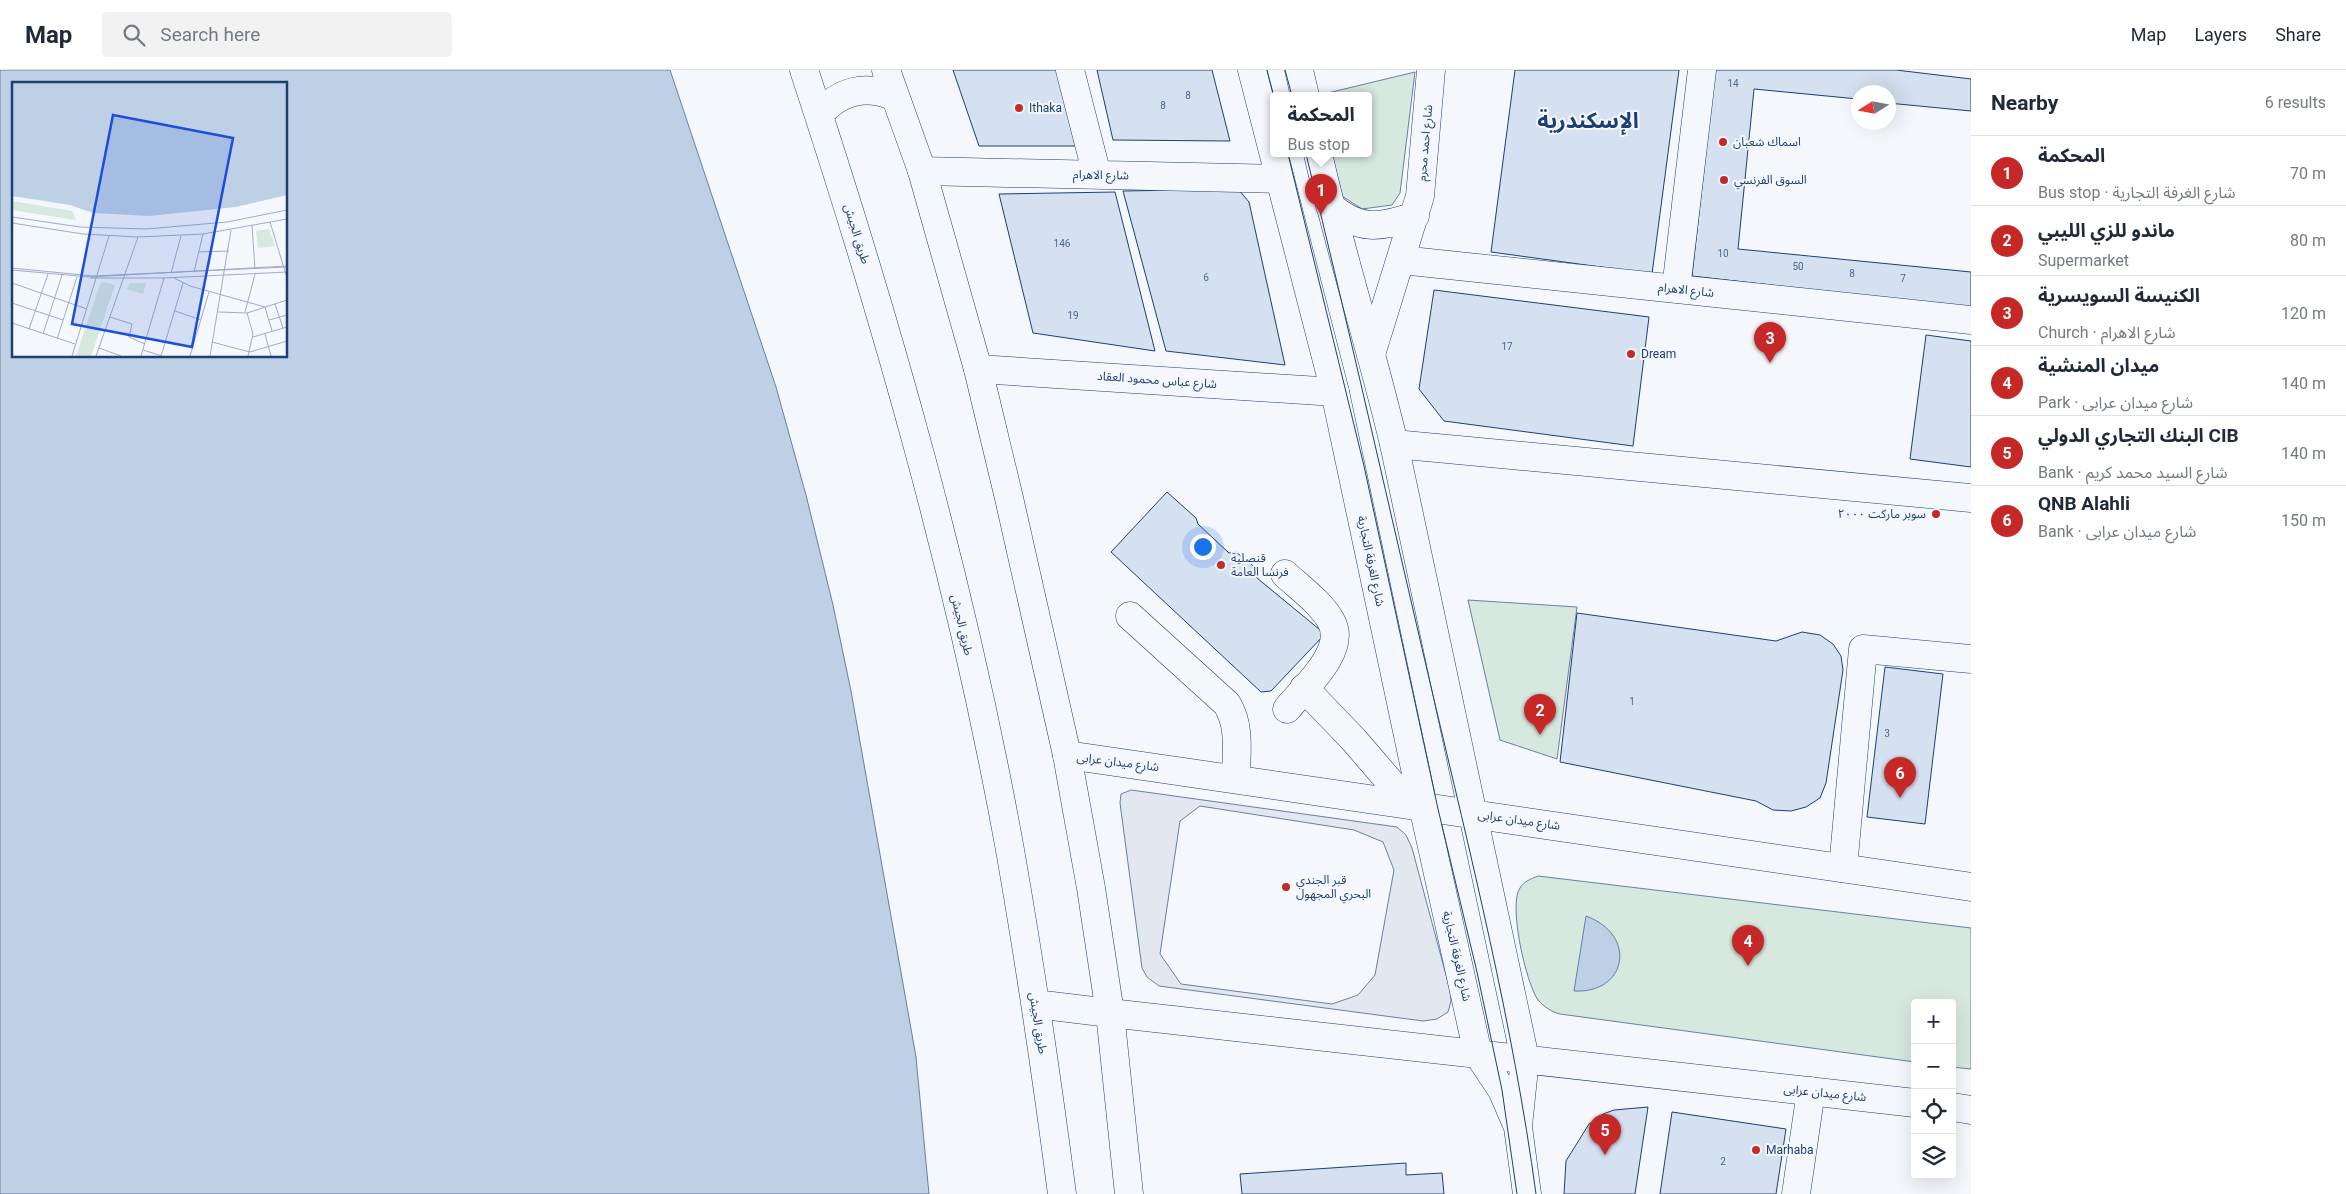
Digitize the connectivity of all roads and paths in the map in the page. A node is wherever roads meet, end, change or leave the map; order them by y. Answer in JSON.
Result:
{"nodes":[{"id":1,"x":804,"y":70,"type":"edge"},
{"id":2,"x":886,"y":70,"type":"edge"},
{"id":3,"x":1070,"y":70,"type":"edge"},
{"id":4,"x":1252,"y":70,"type":"edge"},
{"id":5,"x":1299,"y":70,"type":"edge"},
{"id":6,"x":1431,"y":70,"type":"edge"},
{"id":7,"x":1702,"y":70,"type":"edge"},
{"id":8,"x":1304,"y":92,"type":"edge"},
{"id":9,"x":895,"y":97,"type":"junction"},
{"id":10,"x":819,"y":115,"type":"junction"},
{"id":11,"x":1270,"y":140,"type":"edge"},
{"id":12,"x":1274,"y":157,"type":"edge"},
{"id":13,"x":1319,"y":157,"type":"edge"},
{"id":14,"x":922,"y":170,"type":"junction"},
{"id":15,"x":1097,"y":175,"type":"junction"},
{"id":16,"x":1280,"y":179,"type":"junction"},
{"id":17,"x":1330,"y":206,"type":"junction"},
{"id":18,"x":1415,"y":216,"type":"junction"},
{"id":19,"x":1401,"y":260,"type":"junction"},
{"id":20,"x":1676,"y":289,"type":"junction"},
{"id":21,"x":1971,"y":320,"type":"edge"},
{"id":22,"x":1372,"y":351,"type":"junction"},
{"id":23,"x":978,"y":369,"type":"junction"},
{"id":24,"x":1336,"y":392,"type":"junction"},
{"id":25,"x":1394,"y":444,"type":"junction"},
{"id":26,"x":1971,"y":498,"type":"edge"},
{"id":27,"x":1285,"y":574,"type":"dead end"},
{"id":28,"x":1130,"y":616,"type":"dead end"},
{"id":29,"x":1971,"y":659,"type":"edge"},
{"id":30,"x":1067,"y":755,"type":"junction"},
{"id":31,"x":1236,"y":779,"type":"junction"},
{"id":32,"x":1416,"y":805,"type":"junction"},
{"id":33,"x":1472,"y":813,"type":"junction"},
{"id":34,"x":1843,"y":868,"type":"junction"},
{"id":35,"x":1971,"y":887,"type":"edge"},
{"id":36,"x":1035,"y":1004,"type":"junction"},
{"id":37,"x":1110,"y":1013,"type":"junction"},
{"id":38,"x":1478,"y":1054,"type":"junction"},
{"id":39,"x":1525,"y":1059,"type":"junction"},
{"id":40,"x":1811,"y":1092,"type":"junction"},
{"id":41,"x":1911,"y":1103,"type":"edge"},
{"id":42,"x":1956,"y":1108,"type":"edge"},
{"id":43,"x":1971,"y":1110,"type":"edge"},
{"id":44,"x":1518,"y":1127,"type":"junction"},
{"id":45,"x":1062,"y":1194,"type":"edge"},
{"id":46,"x":1129,"y":1194,"type":"edge"},
{"id":47,"x":1527,"y":1194,"type":"edge"},
{"id":48,"x":1796,"y":1194,"type":"edge"}],
"edges":[{"from":1,"to":10,"type":"main road","name":"طريق الجيش"},
{"from":2,"to":9,"type":"main road"},
{"from":3,"to":15,"type":"main road"},
{"from":4,"to":11,"type":"main road","name":"شارع الغرفة التجارية"},
{"from":5,"to":8,"type":"main road"},
{"from":6,"to":18,"type":"main road","name":"شارع احمد محرم"},
{"from":7,"to":20,"type":"main road"},
{"from":9,"to":10,"type":"main road"},
{"from":9,"to":14,"type":"main road"},
{"from":10,"to":36,"type":"main road","name":"طريق الجيش"},
{"from":12,"to":16,"type":"main road","name":"شارع الغرفة التجارية"},
{"from":13,"to":17,"type":"main road"},
{"from":14,"to":15,"type":"main road","name":"شارع الاهرام"},
{"from":14,"to":23,"type":"main road"},
{"from":15,"to":16,"type":"main road","name":"شارع الاهرام"},
{"from":16,"to":24,"type":"main road","name":"شارع الغرفة التجارية"},
{"from":17,"to":18,"type":"main road"},
{"from":17,"to":22,"type":"main road"},
{"from":18,"to":19,"type":"main road","name":"شارع احمد محرم"},
{"from":19,"to":20,"type":"main road","name":"شارع الاهرام"},
{"from":19,"to":22,"type":"main road","name":"شارع احمد محرم"},
{"from":20,"to":21,"type":"main road","name":"شارع الاهرام"},
{"from":22,"to":25,"type":"main road"},
{"from":23,"to":24,"type":"main road","name":"شارع عباس محمود العقاد"},
{"from":23,"to":30,"type":"main road"},
{"from":24,"to":32,"type":"main road","name":"شارع الغرفة التجارية"},
{"from":25,"to":26,"type":"main road"},
{"from":25,"to":33,"type":"main road"},
{"from":27,"to":32,"type":"main road"},
{"from":28,"to":31,"type":"main road"},
{"from":29,"to":34,"type":"main road"},
{"from":30,"to":31,"type":"main road","name":"شارع ميدان عرابى"},
{"from":30,"to":37,"type":"main road"},
{"from":31,"to":32,"type":"main road","name":"شارع ميدان عرابى"},
{"from":32,"to":33,"type":"main road","name":"شارع ميدان عرابى"},
{"from":32,"to":38,"type":"main road","name":"شارع الغرفة التجارية"},
{"from":33,"to":34,"type":"main road","name":"شارع ميدان عرابى"},
{"from":33,"to":39,"type":"main road"},
{"from":34,"to":35,"type":"main road","name":"شارع ميدان عرابى"},
{"from":36,"to":37,"type":"main road","name":"شارع ميدان عرابى"},
{"from":36,"to":45,"type":"main road","name":"طريق الجيش"},
{"from":37,"to":38,"type":"main road","name":"شارع ميدان عرابى"},
{"from":37,"to":46,"type":"main road"},
{"from":38,"to":39,"type":"main road","name":"شارع ميدان عرابى"},
{"from":38,"to":44,"type":"main road"},
{"from":39,"to":40,"type":"main road","name":"شارع ميدان عرابى"},
{"from":39,"to":44,"type":"main road"},
{"from":40,"to":41,"type":"main road","name":"شارع ميدان عرابى"},
{"from":40,"to":48,"type":"main road"},
{"from":42,"to":43,"type":"main road"},
{"from":44,"to":47,"type":"main road"}]}
